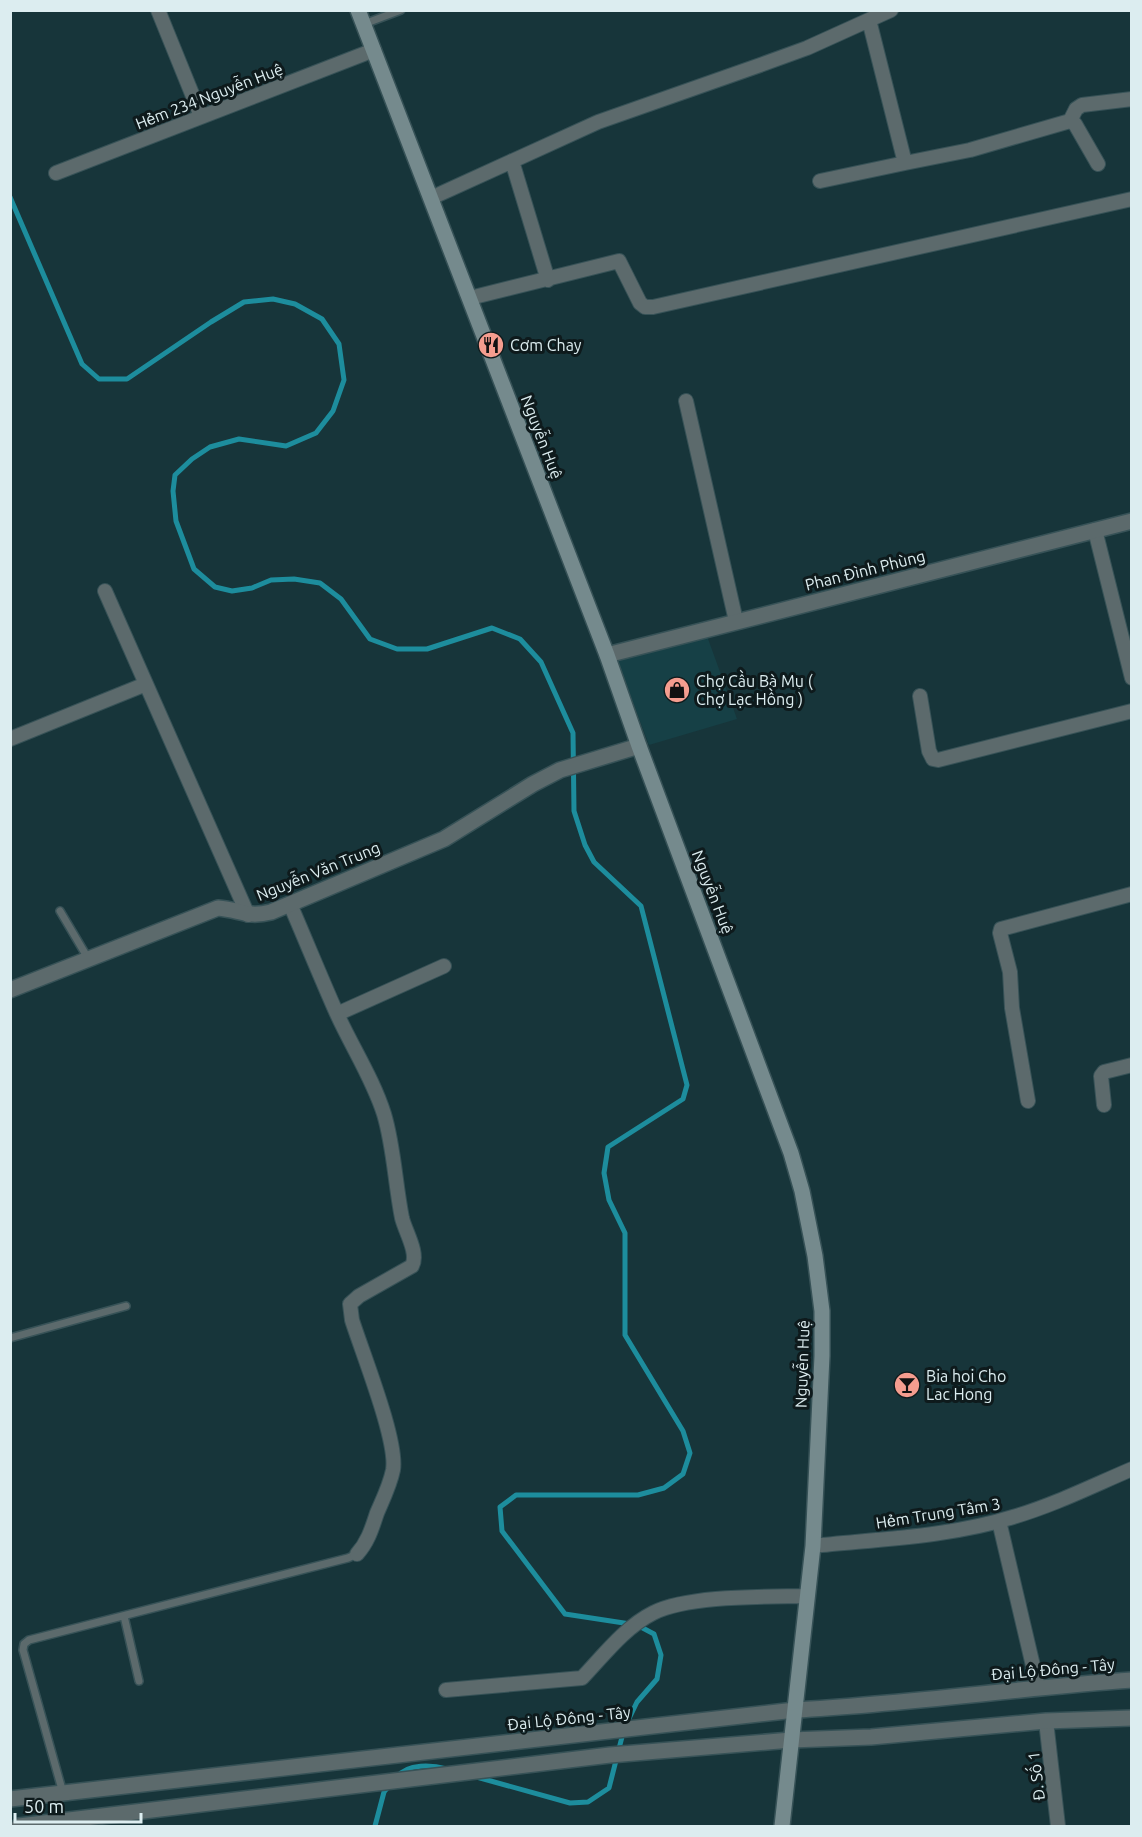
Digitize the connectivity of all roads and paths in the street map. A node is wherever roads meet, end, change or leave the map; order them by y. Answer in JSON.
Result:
{"nodes":[{"id":1,"x":158,"y":10,"type":"edge"},
{"id":2,"x":401,"y":10,"type":"edge"},
{"id":3,"x":891,"y":10,"type":"edge"},
{"id":4,"x":361,"y":17,"type":"edge"},
{"id":5,"x":869,"y":20,"type":"junction"},
{"id":6,"x":374,"y":50,"type":"junction"},
{"id":7,"x":1131,"y":99,"type":"edge"},
{"id":8,"x":201,"y":116,"type":"junction"},
{"id":9,"x":1070,"y":121,"type":"junction"},
{"id":10,"x":512,"y":161,"type":"junction"},
{"id":11,"x":905,"y":164,"type":"junction"},
{"id":12,"x":1098,"y":164,"type":"dead end"},
{"id":13,"x":56,"y":173,"type":"dead end"},
{"id":14,"x":820,"y":181,"type":"dead end"},
{"id":15,"x":431,"y":198,"type":"junction"},
{"id":16,"x":1131,"y":199,"type":"edge"},
{"id":17,"x":548,"y":280,"type":"junction"},
{"id":18,"x":470,"y":298,"type":"junction"},
{"id":19,"x":686,"y":401,"type":"dead end"},
{"id":20,"x":1131,"y":521,"type":"edge"},
{"id":21,"x":1095,"y":530,"type":"junction"},
{"id":22,"x":105,"y":591,"type":"dead end"},
{"id":23,"x":736,"y":621,"type":"junction"},
{"id":24,"x":607,"y":655,"type":"junction"},
{"id":25,"x":1131,"y":678,"type":"edge"},
{"id":26,"x":146,"y":684,"type":"junction"},
{"id":27,"x":920,"y":696,"type":"dead end"},
{"id":28,"x":1131,"y":711,"type":"edge"},
{"id":29,"x":10,"y":739,"type":"edge"},
{"id":30,"x":639,"y":746,"type":"junction"},
{"id":31,"x":1131,"y":894,"type":"edge"},
{"id":32,"x":290,"y":904,"type":"junction"},
{"id":33,"x":60,"y":911,"type":"dead end"},
{"id":34,"x":248,"y":915,"type":"junction"},
{"id":35,"x":89,"y":960,"type":"junction"},
{"id":36,"x":444,"y":966,"type":"dead end"},
{"id":37,"x":10,"y":990,"type":"edge"},
{"id":38,"x":337,"y":1014,"type":"junction"},
{"id":39,"x":1131,"y":1065,"type":"edge"},
{"id":40,"x":1028,"y":1101,"type":"dead end"},
{"id":41,"x":1104,"y":1105,"type":"dead end"},
{"id":42,"x":126,"y":1306,"type":"dead end"},
{"id":43,"x":10,"y":1338,"type":"edge"},
{"id":44,"x":1131,"y":1469,"type":"edge"},
{"id":45,"x":999,"y":1521,"type":"junction"},
{"id":46,"x":813,"y":1546,"type":"junction"},
{"id":47,"x":357,"y":1554,"type":"joint"},
{"id":48,"x":807,"y":1596,"type":"junction"},
{"id":49,"x":124,"y":1616,"type":"junction"},
{"id":50,"x":1131,"y":1680,"type":"edge"},
{"id":51,"x":140,"y":1681,"type":"dead end"},
{"id":52,"x":1038,"y":1687,"type":"junction"},
{"id":53,"x":446,"y":1690,"type":"dead end"},
{"id":54,"x":795,"y":1710,"type":"junction"},
{"id":55,"x":1131,"y":1718,"type":"edge"},
{"id":56,"x":1046,"y":1721,"type":"junction"},
{"id":57,"x":791,"y":1740,"type":"junction"},
{"id":58,"x":63,"y":1793,"type":"junction"},
{"id":59,"x":10,"y":1799,"type":"edge"},
{"id":60,"x":71,"y":1823,"type":"edge"},
{"id":61,"x":19,"y":1827,"type":"edge"},
{"id":62,"x":782,"y":1827,"type":"edge"},
{"id":63,"x":1058,"y":1827,"type":"edge"}],
"edges":[{"from":1,"to":8,"type":"street"},
{"from":2,"to":4,"type":"lane"},
{"from":3,"to":5,"type":"street"},
{"from":4,"to":6,"type":"main road","name":"Nguyễn Huệ"},
{"from":5,"to":10,"type":"street"},
{"from":5,"to":11,"type":"street"},
{"from":6,"to":8,"type":"street","name":"Hẻm 234 Nguyễn Huệ"},
{"from":6,"to":15,"type":"main road","name":"Nguyễn Huệ"},
{"from":7,"to":9,"type":"street"},
{"from":8,"to":13,"type":"street","name":"Hẻm 234 Nguyễn Huệ"},
{"from":9,"to":11,"type":"street"},
{"from":9,"to":12,"type":"street"},
{"from":10,"to":15,"type":"street"},
{"from":10,"to":17,"type":"street"},
{"from":11,"to":14,"type":"street"},
{"from":15,"to":18,"type":"main road","name":"Nguyễn Huệ"},
{"from":16,"to":17,"type":"street"},
{"from":17,"to":18,"type":"street"},
{"from":18,"to":24,"type":"main road","name":"Nguyễn Huệ"},
{"from":19,"to":23,"type":"street"},
{"from":20,"to":21,"type":"street","name":"Phan Đình Phùng"},
{"from":21,"to":23,"type":"street","name":"Phan Đình Phùng"},
{"from":21,"to":25,"type":"street"},
{"from":22,"to":26,"type":"street"},
{"from":23,"to":24,"type":"street","name":"Phan Đình Phùng"},
{"from":24,"to":30,"type":"main road","name":"Nguyễn Huệ"},
{"from":26,"to":29,"type":"street"},
{"from":26,"to":34,"type":"street"},
{"from":27,"to":28,"type":"street"},
{"from":30,"to":32,"type":"street","name":"Nguyễn Văn Trung"},
{"from":30,"to":46,"type":"main road","name":"Nguyễn Huệ"},
{"from":31,"to":40,"type":"street"},
{"from":32,"to":34,"type":"street","name":"Nguyễn Văn Trung"},
{"from":32,"to":38,"type":"street"},
{"from":33,"to":35,"type":"lane"},
{"from":34,"to":35,"type":"street","name":"Nguyễn Văn Trung"},
{"from":35,"to":37,"type":"street","name":"Nguyễn Văn Trung"},
{"from":36,"to":38,"type":"street"},
{"from":38,"to":47,"type":"street"},
{"from":39,"to":41,"type":"street"},
{"from":42,"to":43,"type":"lane"},
{"from":44,"to":45,"type":"street","name":"Hẻm Trung Tâm 3"},
{"from":45,"to":46,"type":"street","name":"Hẻm Trung Tâm 3"},
{"from":45,"to":52,"type":"street"},
{"from":46,"to":48,"type":"main road","name":"Nguyễn Huệ"},
{"from":47,"to":49,"type":"lane"},
{"from":48,"to":53,"type":"street"},
{"from":48,"to":54,"type":"main road","name":"Nguyễn Huệ"},
{"from":49,"to":51,"type":"lane"},
{"from":49,"to":58,"type":"lane"},
{"from":50,"to":52,"type":"street","name":"Đại Lộ Đông - Tây"},
{"from":52,"to":54,"type":"street","name":"Đại Lộ Đông - Tây"},
{"from":54,"to":57,"type":"main road","name":"Nguyễn Huệ"},
{"from":54,"to":58,"type":"street","name":"Đại Lộ Đông - Tây"},
{"from":55,"to":56,"type":"street"},
{"from":56,"to":57,"type":"street"},
{"from":56,"to":63,"type":"street","name":"Đ. Số 1"},
{"from":57,"to":60,"type":"street"},
{"from":57,"to":62,"type":"main road","name":"Nguyễn Huệ"},
{"from":58,"to":59,"type":"street","name":"Đại Lộ Đông - Tây"},
{"from":60,"to":61,"type":"street"}]}
